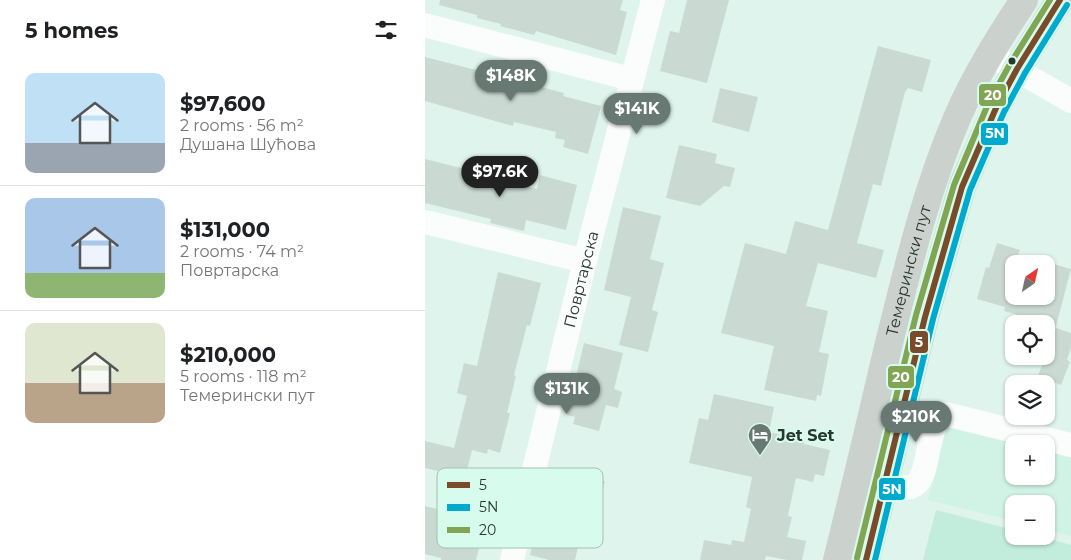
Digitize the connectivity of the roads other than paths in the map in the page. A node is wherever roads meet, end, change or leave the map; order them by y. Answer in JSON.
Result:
{"nodes":[{"id":1,"x":653,"y":0,"type":"edge"},
{"id":2,"x":1024,"y":0,"type":"edge"},
{"id":3,"x":1060,"y":0,"type":"edge"},
{"id":4,"x":425,"y":24,"type":"edge"},
{"id":5,"x":989,"y":54,"type":"junction"},
{"id":6,"x":1017,"y":69,"type":"junction"},
{"id":7,"x":631,"y":79,"type":"junction"},
{"id":8,"x":1071,"y":101,"type":"edge"},
{"id":9,"x":425,"y":222,"type":"edge"},
{"id":10,"x":585,"y":261,"type":"junction"},
{"id":11,"x":1071,"y":445,"type":"edge"},
{"id":12,"x":534,"y":468,"type":"edge"},
{"id":13,"x":883,"y":484,"type":"junction"},
{"id":14,"x":837,"y":560,"type":"edge"},
{"id":15,"x":866,"y":560,"type":"edge"}],
"edges":[{"from":1,"to":7,"type":"street","name":"Повртарска"},
{"from":2,"to":5,"type":"main road","name":"Темерински пут"},
{"from":3,"to":6,"type":"main road","name":"Темерински пут"},
{"from":4,"to":7,"type":"street"},
{"from":5,"to":6,"type":"street"},
{"from":5,"to":14,"type":"main road","name":"Темерински пут"},
{"from":6,"to":8,"type":"street"},
{"from":6,"to":13,"type":"main road","name":"Темерински пут"},
{"from":7,"to":10,"type":"street","name":"Повртарска"},
{"from":9,"to":10,"type":"street"},
{"from":10,"to":12,"type":"street","name":"Повртарска"},
{"from":11,"to":13,"type":"street"},
{"from":13,"to":15,"type":"main road","name":"Темерински пут"}]}
